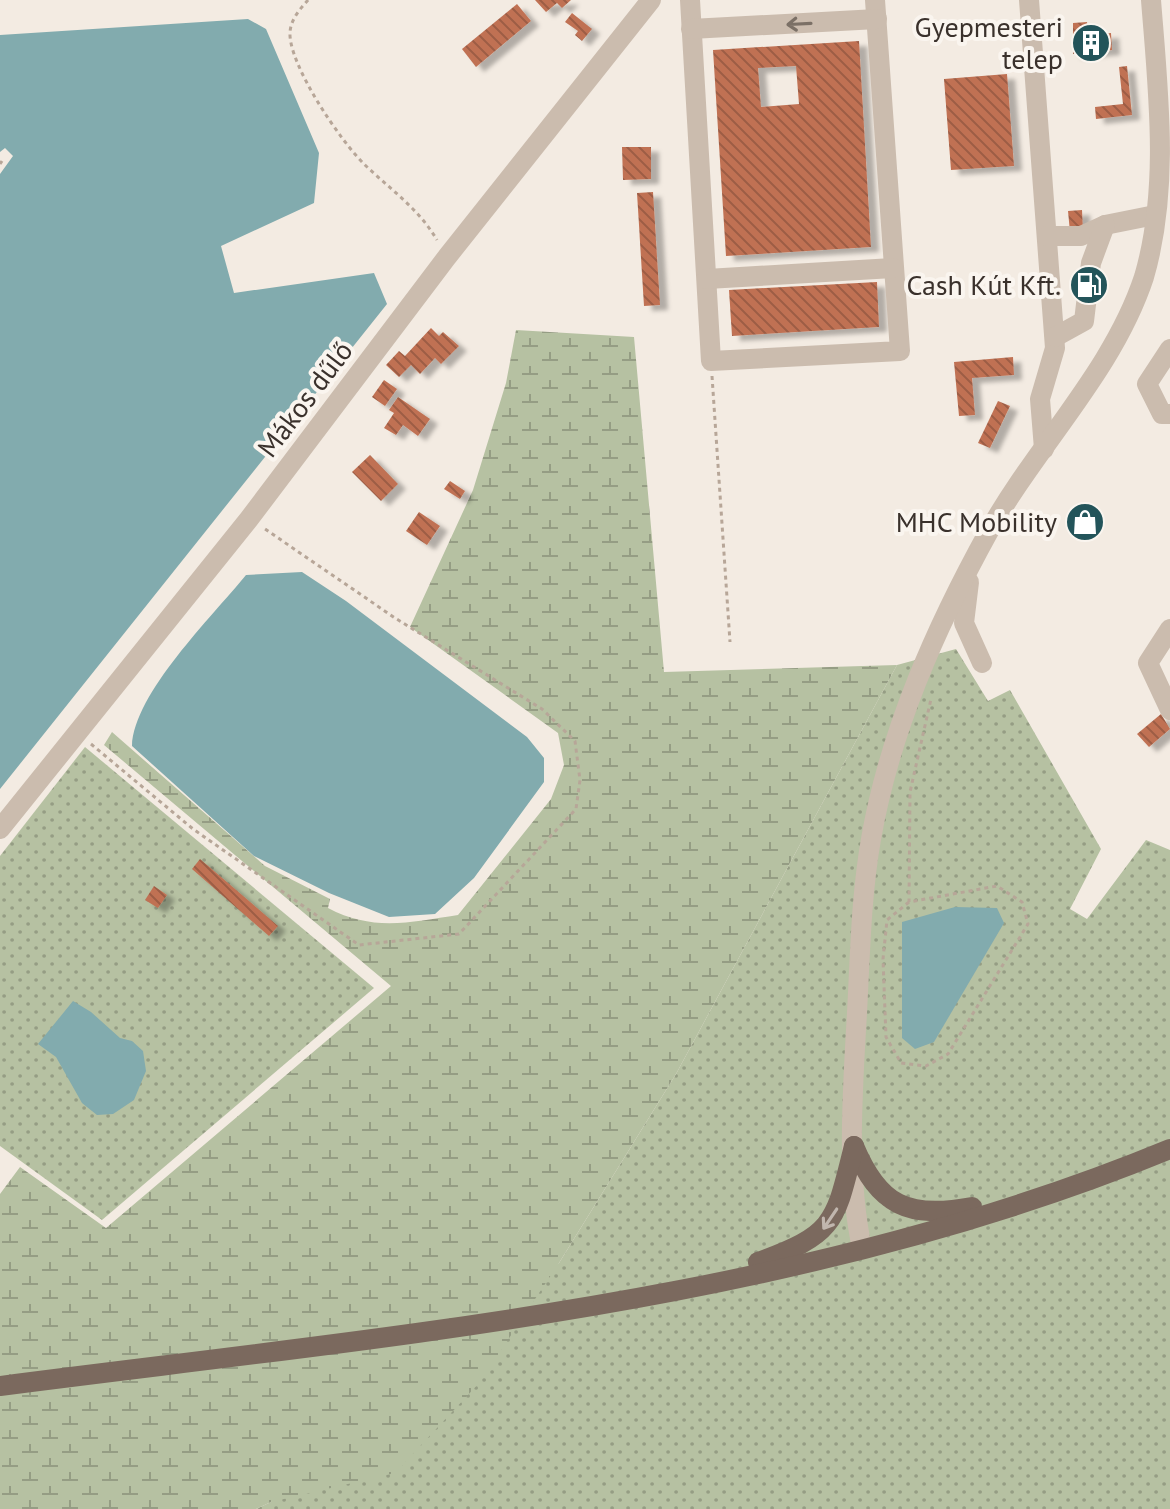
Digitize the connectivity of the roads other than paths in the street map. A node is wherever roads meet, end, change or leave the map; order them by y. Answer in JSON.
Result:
{"nodes":[{"id":1,"x":651,"y":0,"type":"edge"},
{"id":2,"x":690,"y":0,"type":"edge"},
{"id":3,"x":1029,"y":0,"type":"edge"},
{"id":4,"x":1151,"y":0,"type":"edge"},
{"id":5,"x":876,"y":10,"type":"edge"},
{"id":6,"x":691,"y":29,"type":"junction"},
{"id":7,"x":1155,"y":215,"type":"junction"},
{"id":8,"x":1105,"y":225,"type":"junction"},
{"id":9,"x":1047,"y":236,"type":"junction"},
{"id":10,"x":893,"y":268,"type":"junction"},
{"id":11,"x":707,"y":279,"type":"junction"},
{"id":12,"x":1055,"y":337,"type":"junction"},
{"id":13,"x":1170,"y":349,"type":"edge"},
{"id":14,"x":1170,"y":414,"type":"edge"},
{"id":15,"x":1044,"y":449,"type":"junction"},
{"id":16,"x":971,"y":566,"type":"junction"},
{"id":17,"x":1170,"y":629,"type":"edge"},
{"id":18,"x":982,"y":663,"type":"dead end"},
{"id":19,"x":1170,"y":710,"type":"edge"},
{"id":20,"x":0,"y":829,"type":"edge"},
{"id":21,"x":854,"y":1146,"type":"junction"},
{"id":22,"x":1170,"y":1149,"type":"edge"},
{"id":23,"x":956,"y":1216,"type":"junction"},
{"id":24,"x":862,"y":1248,"type":"junction"},
{"id":25,"x":671,"y":1292,"type":"junction"},
{"id":26,"x":0,"y":1386,"type":"edge"}],
"edges":[{"from":1,"to":20,"type":"street","name":"Mákos dűlő"},
{"from":2,"to":6,"type":"street"},
{"from":3,"to":9,"type":"street"},
{"from":4,"to":7,"type":"street"},
{"from":5,"to":6,"type":"street","one_way":true},
{"from":5,"to":10,"type":"street"},
{"from":6,"to":11,"type":"street"},
{"from":7,"to":8,"type":"street"},
{"from":7,"to":15,"type":"street"},
{"from":8,"to":9,"type":"street"},
{"from":8,"to":12,"type":"street"},
{"from":9,"to":12,"type":"street"},
{"from":10,"to":11,"type":"street"},
{"from":10,"to":11,"type":"street"},
{"from":12,"to":15,"type":"street"},
{"from":13,"to":14,"type":"street"},
{"from":15,"to":16,"type":"street"},
{"from":16,"to":18,"type":"street"},
{"from":16,"to":21,"type":"street"},
{"from":17,"to":19,"type":"street"},
{"from":21,"to":23,"type":"main road"},
{"from":21,"to":24,"type":"street"},
{"from":21,"to":25,"type":"main road","one_way":true},
{"from":22,"to":23,"type":"main road"},
{"from":23,"to":24,"type":"main road"},
{"from":24,"to":25,"type":"main road"},
{"from":25,"to":26,"type":"main road"}]}
